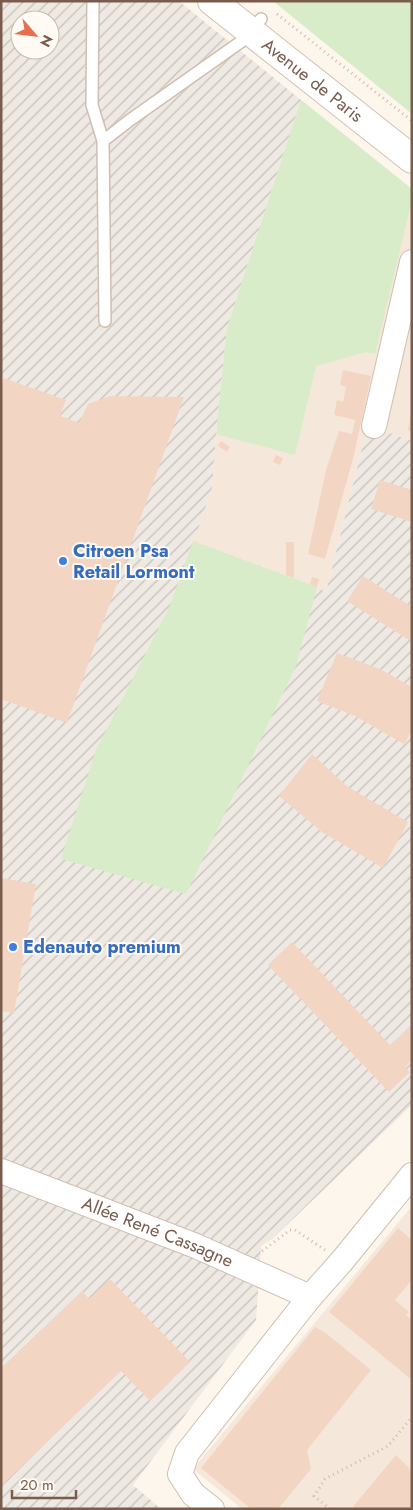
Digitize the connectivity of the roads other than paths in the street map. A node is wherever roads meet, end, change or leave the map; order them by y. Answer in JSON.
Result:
{"nodes":[{"id":1,"x":93,"y":1,"type":"edge"},
{"id":2,"x":212,"y":1,"type":"edge"},
{"id":3,"x":238,"y":1,"type":"edge"},
{"id":4,"x":263,"y":21,"type":"junction"},
{"id":5,"x":412,"y":138,"type":"edge"},
{"id":6,"x":103,"y":141,"type":"junction"},
{"id":7,"x":412,"y":159,"type":"edge"},
{"id":8,"x":412,"y":262,"type":"edge"},
{"id":9,"x":105,"y":321,"type":"dead end"},
{"id":10,"x":374,"y":426,"type":"dead end"},
{"id":11,"x":1,"y":1171,"type":"edge"},
{"id":12,"x":412,"y":1175,"type":"edge"},
{"id":13,"x":310,"y":1297,"type":"junction"},
{"id":14,"x":212,"y":1509,"type":"edge"}],
"edges":[{"from":1,"to":6,"type":"lane"},
{"from":2,"to":4,"type":"main road","name":"Avenue de Paris"},
{"from":3,"to":4,"type":"main road","name":"Avenue de Paris"},
{"from":4,"to":5,"type":"main road","name":"Avenue de Paris"},
{"from":4,"to":6,"type":"lane"},
{"from":4,"to":7,"type":"main road","name":"Avenue de Paris"},
{"from":6,"to":9,"type":"lane"},
{"from":8,"to":10,"type":"street"},
{"from":11,"to":13,"type":"street","name":"Allée René Cassagne"},
{"from":12,"to":13,"type":"street"},
{"from":13,"to":14,"type":"street"}]}
